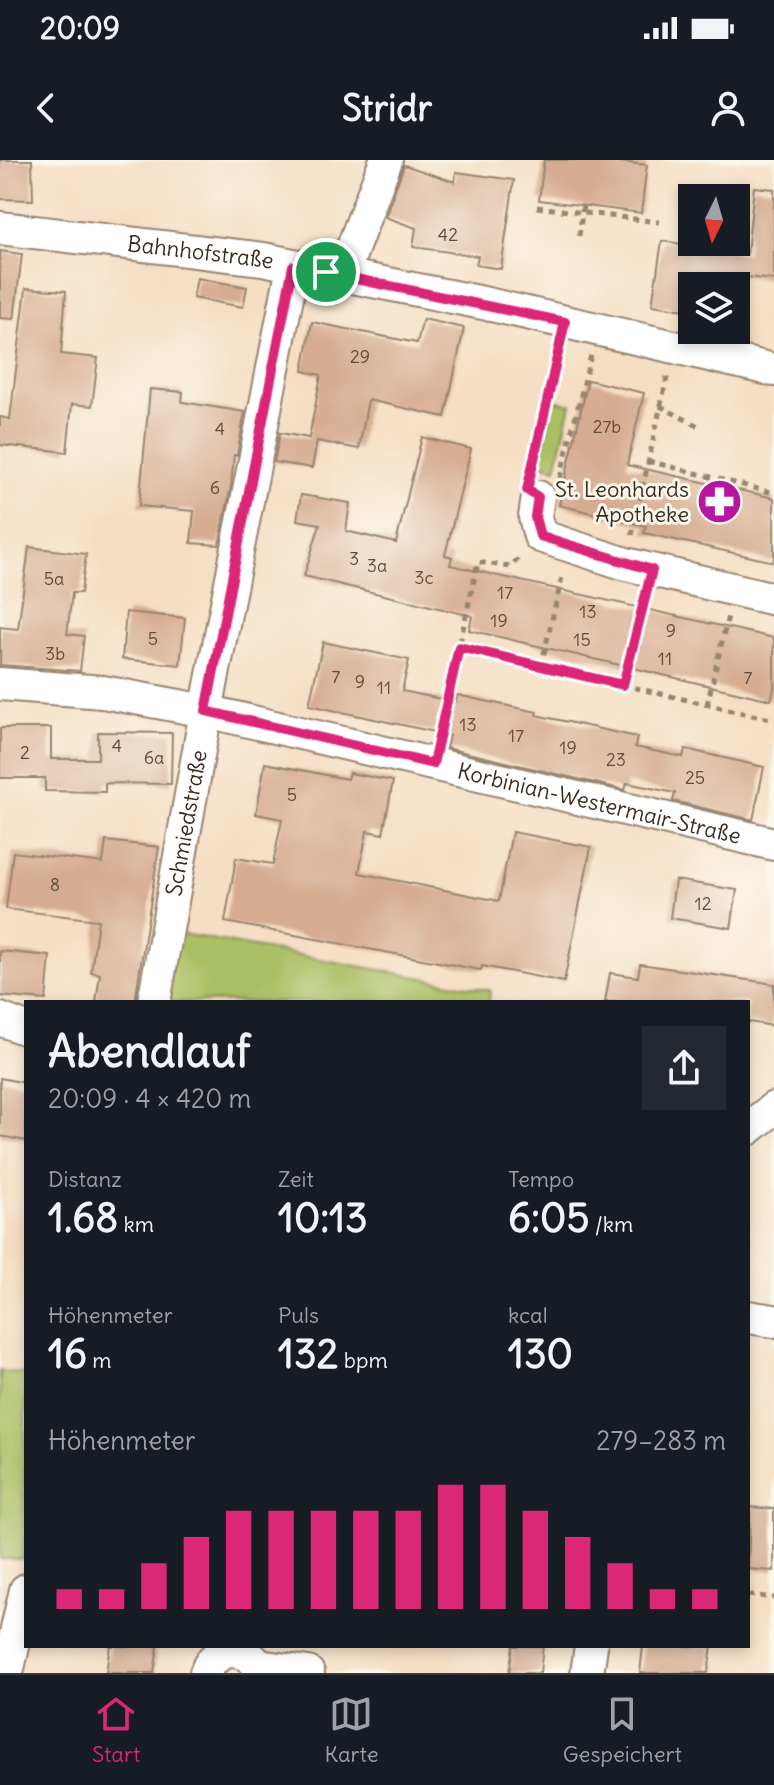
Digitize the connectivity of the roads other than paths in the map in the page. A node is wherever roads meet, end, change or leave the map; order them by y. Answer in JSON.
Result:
{"nodes":[{"id":1,"x":386,"y":160,"type":"edge"},
{"id":2,"x":0,"y":228,"type":"edge"},
{"id":3,"x":293,"y":266,"type":"junction"},
{"id":4,"x":342,"y":276,"type":"junction"},
{"id":5,"x":774,"y":370,"type":"edge"},
{"id":6,"x":548,"y":490,"type":"road end"},
{"id":7,"x":774,"y":599,"type":"edge"},
{"id":8,"x":0,"y":684,"type":"edge"},
{"id":9,"x":206,"y":711,"type":"junction"},
{"id":10,"x":774,"y":844,"type":"edge"},
{"id":11,"x":154,"y":1000,"type":"edge"},
{"id":12,"x":0,"y":1019,"type":"edge"},
{"id":13,"x":24,"y":1028,"type":"edge"},
{"id":14,"x":774,"y":1108,"type":"edge"},
{"id":15,"x":750,"y":1127,"type":"edge"},
{"id":16,"x":750,"y":1317,"type":"edge"},
{"id":17,"x":774,"y":1321,"type":"edge"},
{"id":18,"x":24,"y":1599,"type":"edge"},
{"id":19,"x":591,"y":1648,"type":"edge"},
{"id":20,"x":260,"y":1670,"type":"edge"},
{"id":21,"x":7,"y":1673,"type":"edge"},
{"id":22,"x":206,"y":1673,"type":"edge"},
{"id":23,"x":308,"y":1673,"type":"edge"},
{"id":24,"x":587,"y":1673,"type":"edge"}],
"edges":[{"from":1,"to":4,"type":"street"},
{"from":2,"to":3,"type":"street","name":"Bahnhofstraße"},
{"from":3,"to":4,"type":"street","name":"Bahnhofstraße"},
{"from":3,"to":9,"type":"street","name":"Schmiedstraße"},
{"from":4,"to":5,"type":"street","name":"Bahnhofstraße"},
{"from":6,"to":7,"type":"street"},
{"from":8,"to":9,"type":"street","name":"Korbinian-Westermair-Straße"},
{"from":9,"to":10,"type":"street","name":"Korbinian-Westermair-Straße"},
{"from":9,"to":11,"type":"street","name":"Schmiedstraße"},
{"from":12,"to":13,"type":"street"},
{"from":14,"to":15,"type":"street"},
{"from":16,"to":17,"type":"street"},
{"from":18,"to":21,"type":"street"},
{"from":19,"to":24,"type":"street"},
{"from":20,"to":22,"type":"street"},
{"from":20,"to":23,"type":"street"}]}
